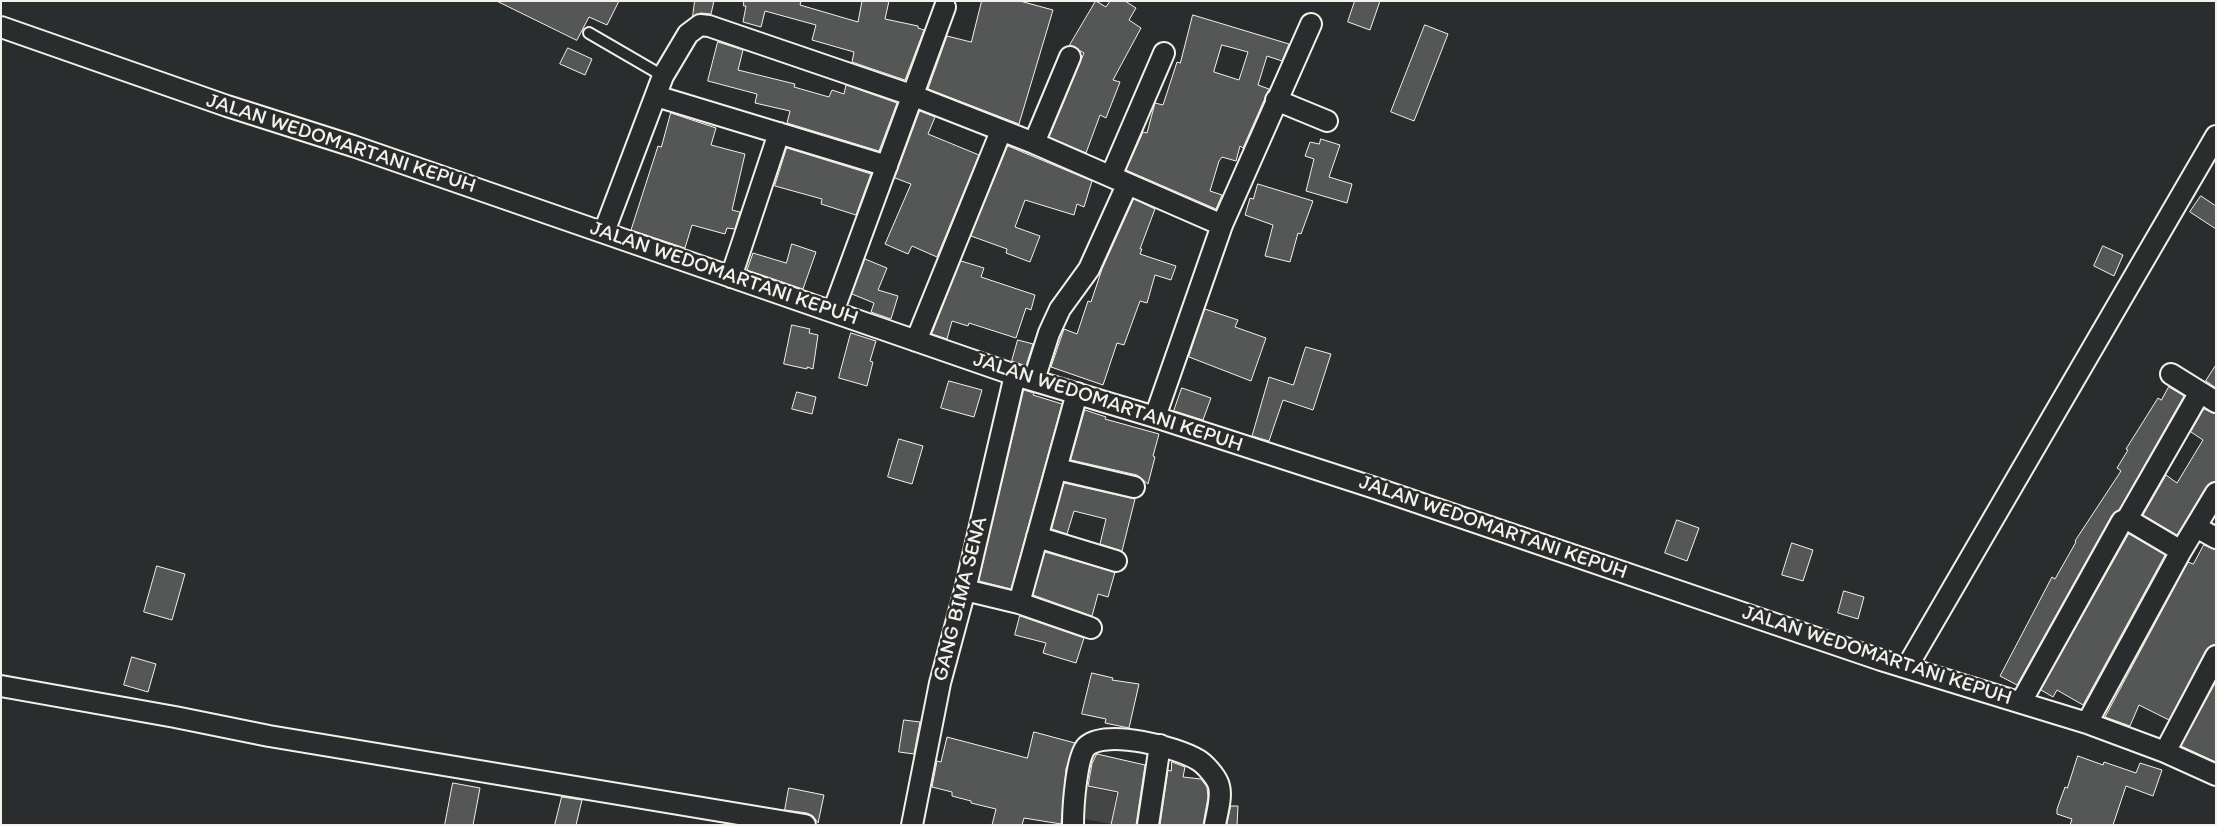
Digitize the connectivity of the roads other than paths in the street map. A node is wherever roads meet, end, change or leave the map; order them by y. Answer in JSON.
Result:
{"nodes":[{"id":1,"x":945,"y":7,"type":"dead end"},
{"id":2,"x":1311,"y":24,"type":"dead end"},
{"id":3,"x":1,"y":27,"type":"edge"},
{"id":4,"x":590,"y":33,"type":"dead end"},
{"id":5,"x":1164,"y":54,"type":"dead end"},
{"id":6,"x":1070,"y":57,"type":"dead end"},
{"id":7,"x":664,"y":76,"type":"junction"},
{"id":8,"x":656,"y":96,"type":"junction"},
{"id":9,"x":914,"y":96,"type":"junction"},
{"id":10,"x":1276,"y":100,"type":"junction"},
{"id":11,"x":1327,"y":121,"type":"dead end"},
{"id":12,"x":1001,"y":130,"type":"junction"},
{"id":13,"x":779,"y":133,"type":"junction"},
{"id":14,"x":2216,"y":136,"type":"edge"},
{"id":15,"x":1034,"y":143,"type":"junction"},
{"id":16,"x":887,"y":166,"type":"junction"},
{"id":17,"x":1119,"y":181,"type":"junction"},
{"id":18,"x":1222,"y":225,"type":"junction"},
{"id":19,"x":604,"y":232,"type":"junction"},
{"id":20,"x":731,"y":277,"type":"junction"},
{"id":21,"x":833,"y":312,"type":"junction"},
{"id":22,"x":916,"y":341,"type":"junction"},
{"id":23,"x":2172,"y":374,"type":"dead end"},
{"id":24,"x":1015,"y":375,"type":"junction"},
{"id":25,"x":1034,"y":380,"type":"junction"},
{"id":26,"x":1077,"y":393,"type":"junction"},
{"id":27,"x":2208,"y":397,"type":"edge"},
{"id":28,"x":1155,"y":417,"type":"junction"},
{"id":29,"x":1057,"y":469,"type":"junction"},
{"id":30,"x":1134,"y":487,"type":"dead end"},
{"id":31,"x":2216,"y":493,"type":"edge"},
{"id":32,"x":2127,"y":519,"type":"junction"},
{"id":33,"x":2196,"y":527,"type":"junction"},
{"id":34,"x":1037,"y":536,"type":"junction"},
{"id":35,"x":2216,"y":538,"type":"edge"},
{"id":36,"x":2181,"y":551,"type":"junction"},
{"id":37,"x":1116,"y":562,"type":"dead end"},
{"id":38,"x":965,"y":590,"type":"junction"},
{"id":39,"x":1019,"y":603,"type":"junction"},
{"id":40,"x":1091,"y":628,"type":"dead end"},
{"id":41,"x":2216,"y":656,"type":"edge"},
{"id":42,"x":1907,"y":667,"type":"junction"},
{"id":43,"x":1,"y":686,"type":"edge"},
{"id":44,"x":2020,"y":702,"type":"junction"},
{"id":45,"x":2087,"y":723,"type":"junction"},
{"id":46,"x":1160,"y":745,"type":"junction"},
{"id":47,"x":2165,"y":752,"type":"junction"},
{"id":48,"x":2216,"y":775,"type":"edge"},
{"id":49,"x":804,"y":825,"type":"edge"},
{"id":50,"x":912,"y":825,"type":"edge"},
{"id":51,"x":1073,"y":825,"type":"edge"},
{"id":52,"x":1148,"y":825,"type":"edge"},
{"id":53,"x":1215,"y":825,"type":"edge"}],
"edges":[{"from":1,"to":9,"type":"street"},
{"from":2,"to":10,"type":"street"},
{"from":3,"to":19,"type":"street","name":"JALAN WEDOMARTANI KEPUH"},
{"from":4,"to":7,"type":"lane"},
{"from":5,"to":17,"type":"street"},
{"from":6,"to":15,"type":"street"},
{"from":7,"to":8,"type":"street"},
{"from":7,"to":9,"type":"street"},
{"from":8,"to":13,"type":"street"},
{"from":8,"to":19,"type":"street"},
{"from":9,"to":12,"type":"street"},
{"from":9,"to":16,"type":"street"},
{"from":10,"to":11,"type":"street"},
{"from":10,"to":18,"type":"street"},
{"from":12,"to":15,"type":"street"},
{"from":12,"to":22,"type":"street"},
{"from":13,"to":16,"type":"street"},
{"from":13,"to":20,"type":"street"},
{"from":14,"to":42,"type":"street"},
{"from":15,"to":17,"type":"street"},
{"from":16,"to":21,"type":"street"},
{"from":17,"to":18,"type":"street"},
{"from":17,"to":25,"type":"street"},
{"from":18,"to":28,"type":"street"},
{"from":19,"to":20,"type":"street","name":"JALAN WEDOMARTANI KEPUH"},
{"from":20,"to":21,"type":"street","name":"JALAN WEDOMARTANI KEPUH"},
{"from":21,"to":22,"type":"street","name":"JALAN WEDOMARTANI KEPUH"},
{"from":22,"to":24,"type":"street","name":"JALAN WEDOMARTANI KEPUH"},
{"from":23,"to":27,"type":"street"},
{"from":24,"to":25,"type":"street","name":"JALAN WEDOMARTANI KEPUH"},
{"from":24,"to":38,"type":"street","name":"GANG BIMA SENA"},
{"from":25,"to":26,"type":"street","name":"JALAN WEDOMARTANI KEPUH"},
{"from":26,"to":28,"type":"street","name":"JALAN WEDOMARTANI KEPUH"},
{"from":26,"to":29,"type":"street"},
{"from":27,"to":32,"type":"street"},
{"from":28,"to":42,"type":"street","name":"JALAN WEDOMARTANI KEPUH"},
{"from":29,"to":30,"type":"street"},
{"from":29,"to":34,"type":"street"},
{"from":31,"to":33,"type":"street"},
{"from":32,"to":36,"type":"street"},
{"from":32,"to":44,"type":"street"},
{"from":33,"to":35,"type":"street"},
{"from":33,"to":36,"type":"street"},
{"from":34,"to":37,"type":"street"},
{"from":34,"to":39,"type":"street"},
{"from":36,"to":45,"type":"street"},
{"from":38,"to":39,"type":"street"},
{"from":38,"to":50,"type":"street","name":"GANG BIMA SENA"},
{"from":39,"to":40,"type":"street"},
{"from":41,"to":47,"type":"street"},
{"from":42,"to":44,"type":"street","name":"JALAN WEDOMARTANI KEPUH"},
{"from":43,"to":49,"type":"street"},
{"from":44,"to":45,"type":"street","name":"JALAN WEDOMARTANI KEPUH"},
{"from":45,"to":47,"type":"street","name":"JALAN WEDOMARTANI KEPUH"},
{"from":46,"to":51,"type":"street"},
{"from":46,"to":52,"type":"street"},
{"from":46,"to":53,"type":"street"},
{"from":47,"to":48,"type":"street","name":"JALAN WEDOMARTANI KEPUH"}]}
